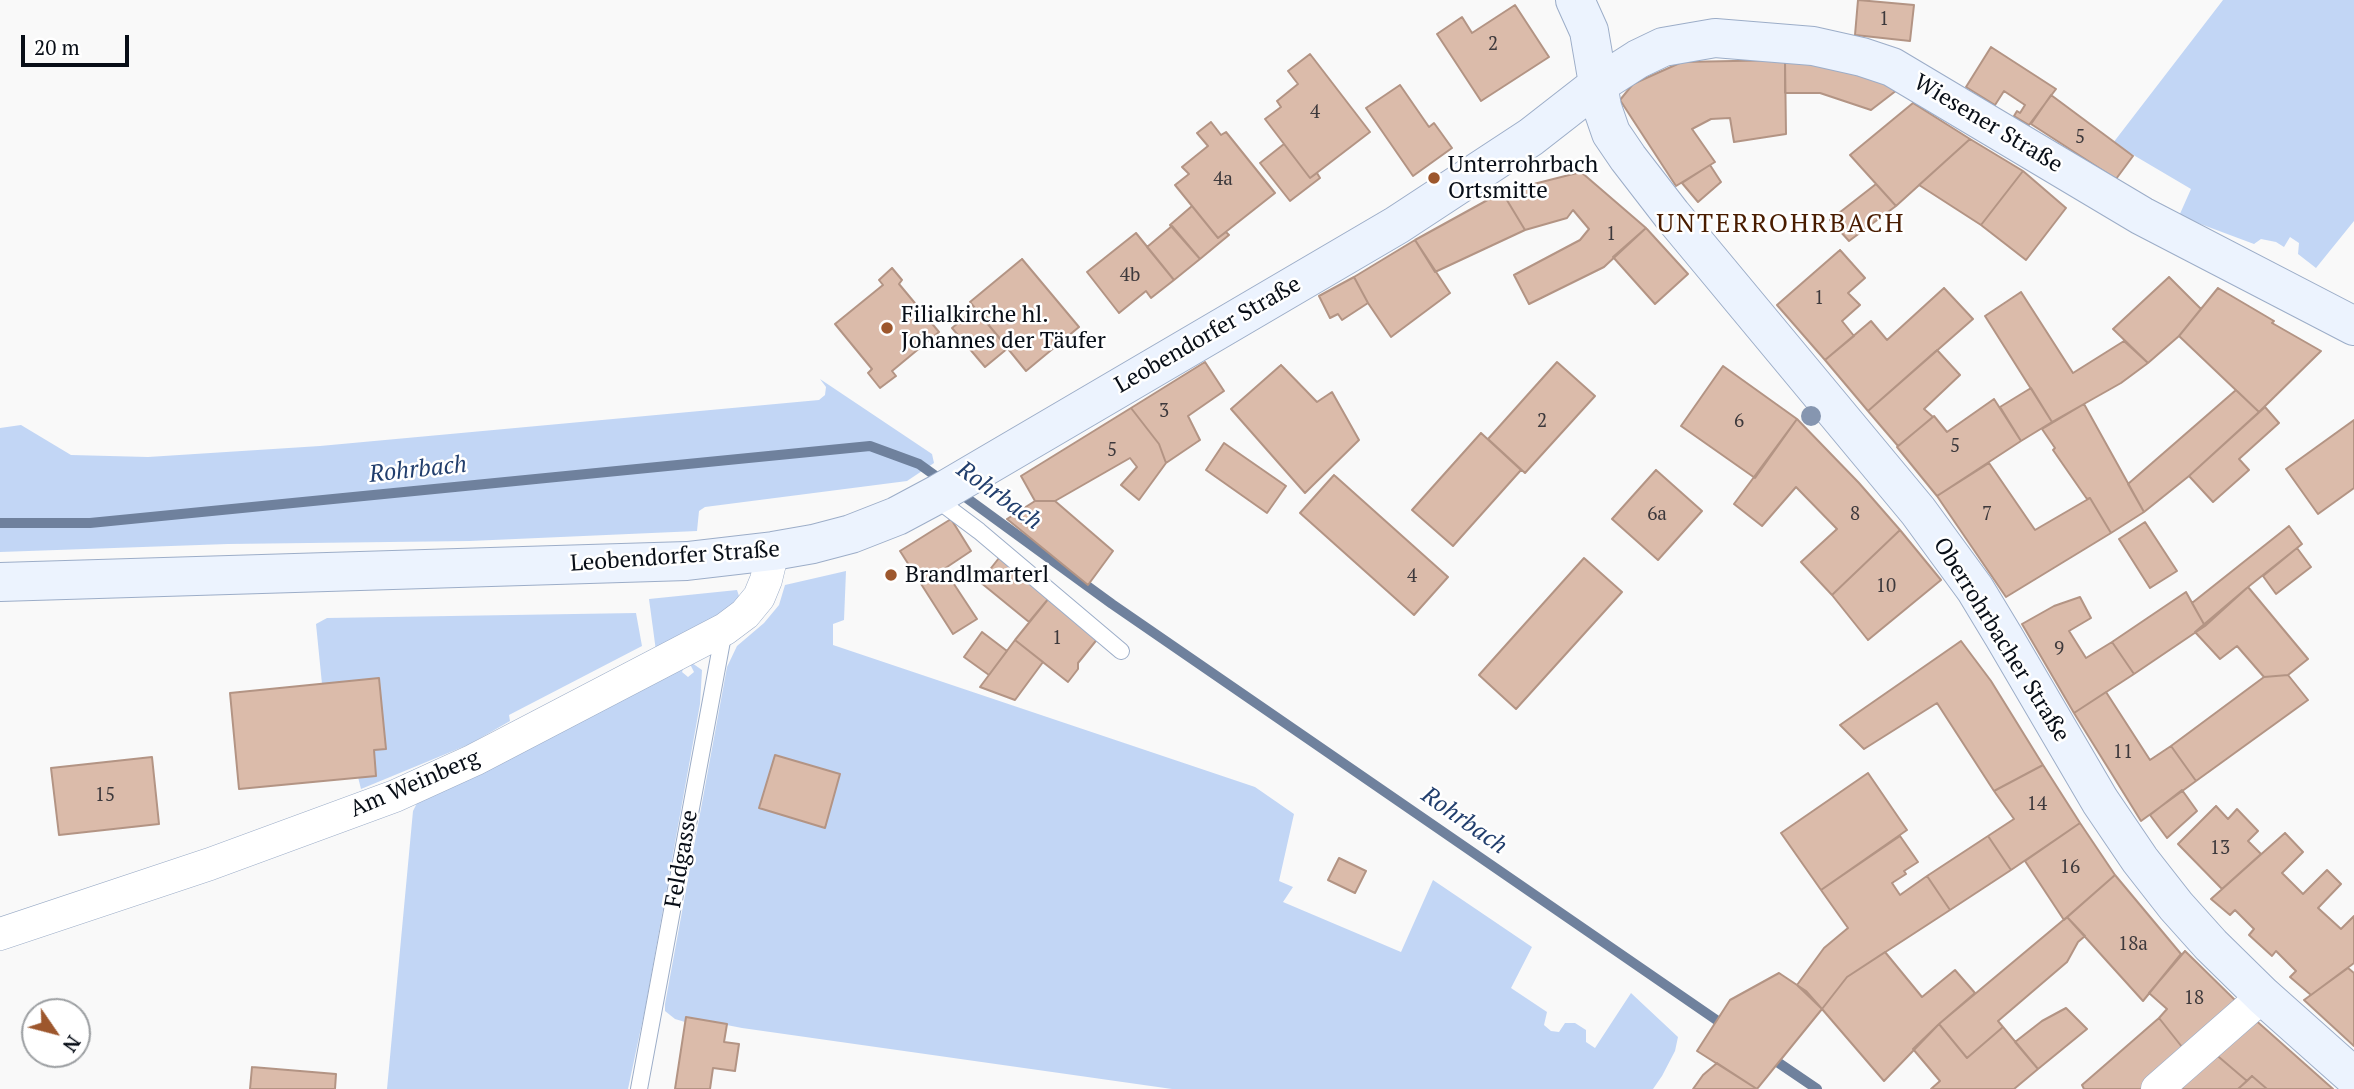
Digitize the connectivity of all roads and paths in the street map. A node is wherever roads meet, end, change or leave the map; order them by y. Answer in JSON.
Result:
{"nodes":[{"id":1,"x":1575,"y":0,"type":"edge"},
{"id":2,"x":1600,"y":84,"type":"junction"},
{"id":3,"x":2354,"y":326,"type":"edge"},
{"id":4,"x":948,"y":488,"type":"junction"},
{"id":5,"x":773,"y":551,"type":"junction"},
{"id":6,"x":0,"y":582,"type":"edge"},
{"id":7,"x":724,"y":629,"type":"junction"},
{"id":8,"x":1121,"y":651,"type":"dead end"},
{"id":9,"x":0,"y":934,"type":"edge"},
{"id":10,"x":2263,"y":996,"type":"junction"},
{"id":11,"x":2354,"y":1077,"type":"edge"},
{"id":12,"x":639,"y":1089,"type":"edge"},
{"id":13,"x":2157,"y":1089,"type":"edge"}],
"edges":[{"from":1,"to":2,"type":"main road","name":"Oberrohrbacher Straße"},
{"from":2,"to":3,"type":"main road","name":"Wiesener Straße"},
{"from":2,"to":4,"type":"main road","name":"Leobendorfer Straße"},
{"from":2,"to":10,"type":"main road","name":"Oberrohrbacher Straße"},
{"from":4,"to":5,"type":"main road","name":"Leobendorfer Straße"},
{"from":4,"to":8,"type":"lane"},
{"from":5,"to":6,"type":"main road","name":"Leobendorfer Straße"},
{"from":5,"to":7,"type":"street","name":"Am Weinberg"},
{"from":7,"to":9,"type":"street","name":"Am Weinberg"},
{"from":7,"to":12,"type":"lane","name":"Feldgasse"},
{"from":10,"to":11,"type":"main road","name":"Oberrohrbacher Straße"},
{"from":10,"to":13,"type":"street"}]}
